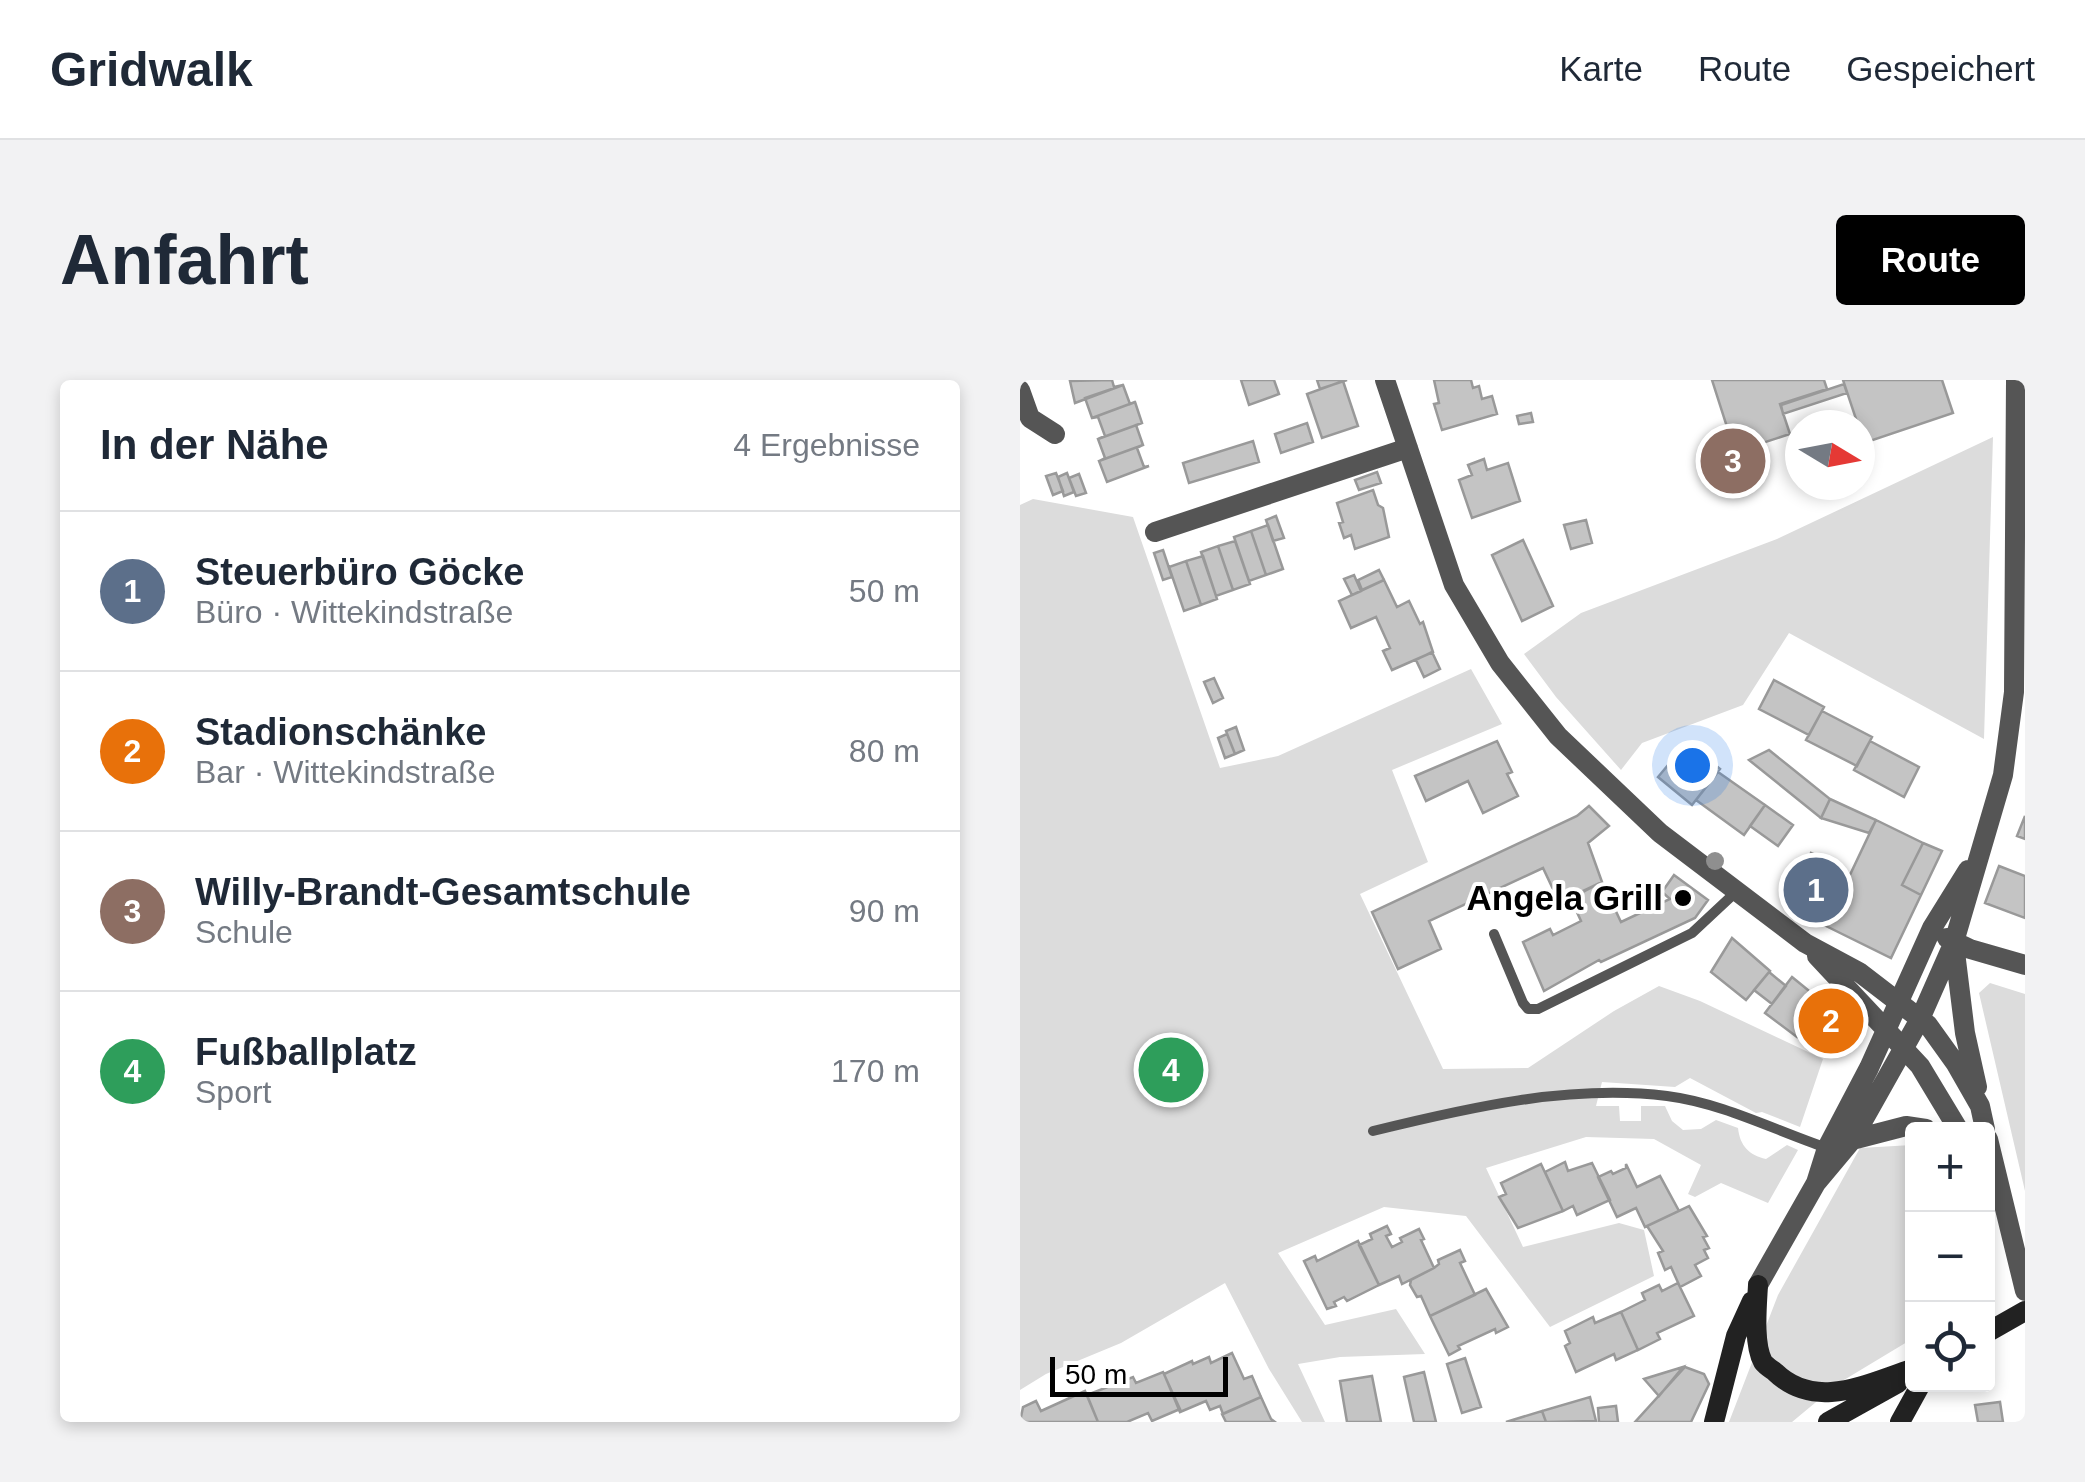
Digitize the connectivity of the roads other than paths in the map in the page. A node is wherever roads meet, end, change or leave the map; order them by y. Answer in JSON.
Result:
{"nodes":[{"id":1,"x":1384,"y":380,"type":"edge"},
{"id":2,"x":2016,"y":380,"type":"edge"},
{"id":3,"x":1020,"y":390,"type":"edge"},
{"id":4,"x":1056,"y":434,"type":"dead end"},
{"id":5,"x":1408,"y":448,"type":"junction"},
{"id":6,"x":1155,"y":532,"type":"dead end"},
{"id":7,"x":2019,"y":692,"type":"edge"},
{"id":8,"x":1982,"y":847,"type":"junction"},
{"id":9,"x":1736,"y":891,"type":"junction"},
{"id":10,"x":1932,"y":928,"type":"junction"},
{"id":11,"x":1494,"y":934,"type":"dead end"},
{"id":12,"x":1954,"y":942,"type":"junction"},
{"id":13,"x":1806,"y":944,"type":"junction"},
{"id":14,"x":2025,"y":965,"type":"edge"},
{"id":15,"x":1898,"y":1002,"type":"junction"},
{"id":16,"x":1920,"y":1019,"type":"junction"},
{"id":17,"x":1886,"y":1030,"type":"junction"},
{"id":18,"x":1904,"y":1050,"type":"junction"},
{"id":19,"x":1980,"y":1106,"type":"junction"},
{"id":20,"x":1953,"y":1122,"type":"edge"},
{"id":21,"x":1984,"y":1122,"type":"edge"},
{"id":22,"x":1905,"y":1126,"type":"edge"},
{"id":23,"x":1373,"y":1131,"type":"dead end"},
{"id":24,"x":1852,"y":1140,"type":"junction"},
{"id":25,"x":1828,"y":1148,"type":"junction"},
{"id":26,"x":1995,"y":1169,"type":"edge"},
{"id":27,"x":1816,"y":1183,"type":"junction"},
{"id":28,"x":1995,"y":1196,"type":"edge"},
{"id":29,"x":2005,"y":1214,"type":"junction"},
{"id":30,"x":1758,"y":1285,"type":"junction"},
{"id":31,"x":2025,"y":1291,"type":"edge"},
{"id":32,"x":2025,"y":1311,"type":"edge"},
{"id":33,"x":1995,"y":1328,"type":"edge"},
{"id":34,"x":1905,"y":1374,"type":"edge"},
{"id":35,"x":1905,"y":1376,"type":"edge"},
{"id":36,"x":1917,"y":1392,"type":"edge"},
{"id":37,"x":1714,"y":1422,"type":"edge"},
{"id":38,"x":1828,"y":1422,"type":"edge"},
{"id":39,"x":1900,"y":1422,"type":"edge"}],
"edges":[{"from":1,"to":5,"type":"street"},
{"from":2,"to":7,"type":"street"},
{"from":3,"to":4,"type":"street"},
{"from":5,"to":6,"type":"street"},
{"from":5,"to":9,"type":"street"},
{"from":7,"to":8,"type":"street"},
{"from":8,"to":10,"type":"street"},
{"from":8,"to":12,"type":"street"},
{"from":9,"to":11,"type":"lane"},
{"from":9,"to":13,"type":"street"},
{"from":10,"to":12,"type":"street"},
{"from":10,"to":15,"type":"street"},
{"from":12,"to":14,"type":"street"},
{"from":12,"to":16,"type":"street"},
{"from":12,"to":19,"type":"street"},
{"from":13,"to":15,"type":"street"},
{"from":13,"to":17,"type":"street"},
{"from":15,"to":16,"type":"street"},
{"from":15,"to":17,"type":"street"},
{"from":16,"to":18,"type":"street"},
{"from":16,"to":19,"type":"street"},
{"from":17,"to":18,"type":"street"},
{"from":17,"to":25,"type":"street"},
{"from":18,"to":20,"type":"street"},
{"from":18,"to":24,"type":"street"},
{"from":19,"to":21,"type":"street"},
{"from":22,"to":24,"type":"street"},
{"from":23,"to":25,"type":"lane"},
{"from":24,"to":27,"type":"street"},
{"from":25,"to":27,"type":"street"},
{"from":26,"to":29,"type":"street"},
{"from":27,"to":30,"type":"street"},
{"from":28,"to":29,"type":"street"},
{"from":29,"to":31,"type":"street"},
{"from":30,"to":34,"type":"main road"},
{"from":30,"to":37,"type":"main road"},
{"from":32,"to":33,"type":"main road"},
{"from":35,"to":38,"type":"main road"},
{"from":36,"to":39,"type":"main road"}]}
